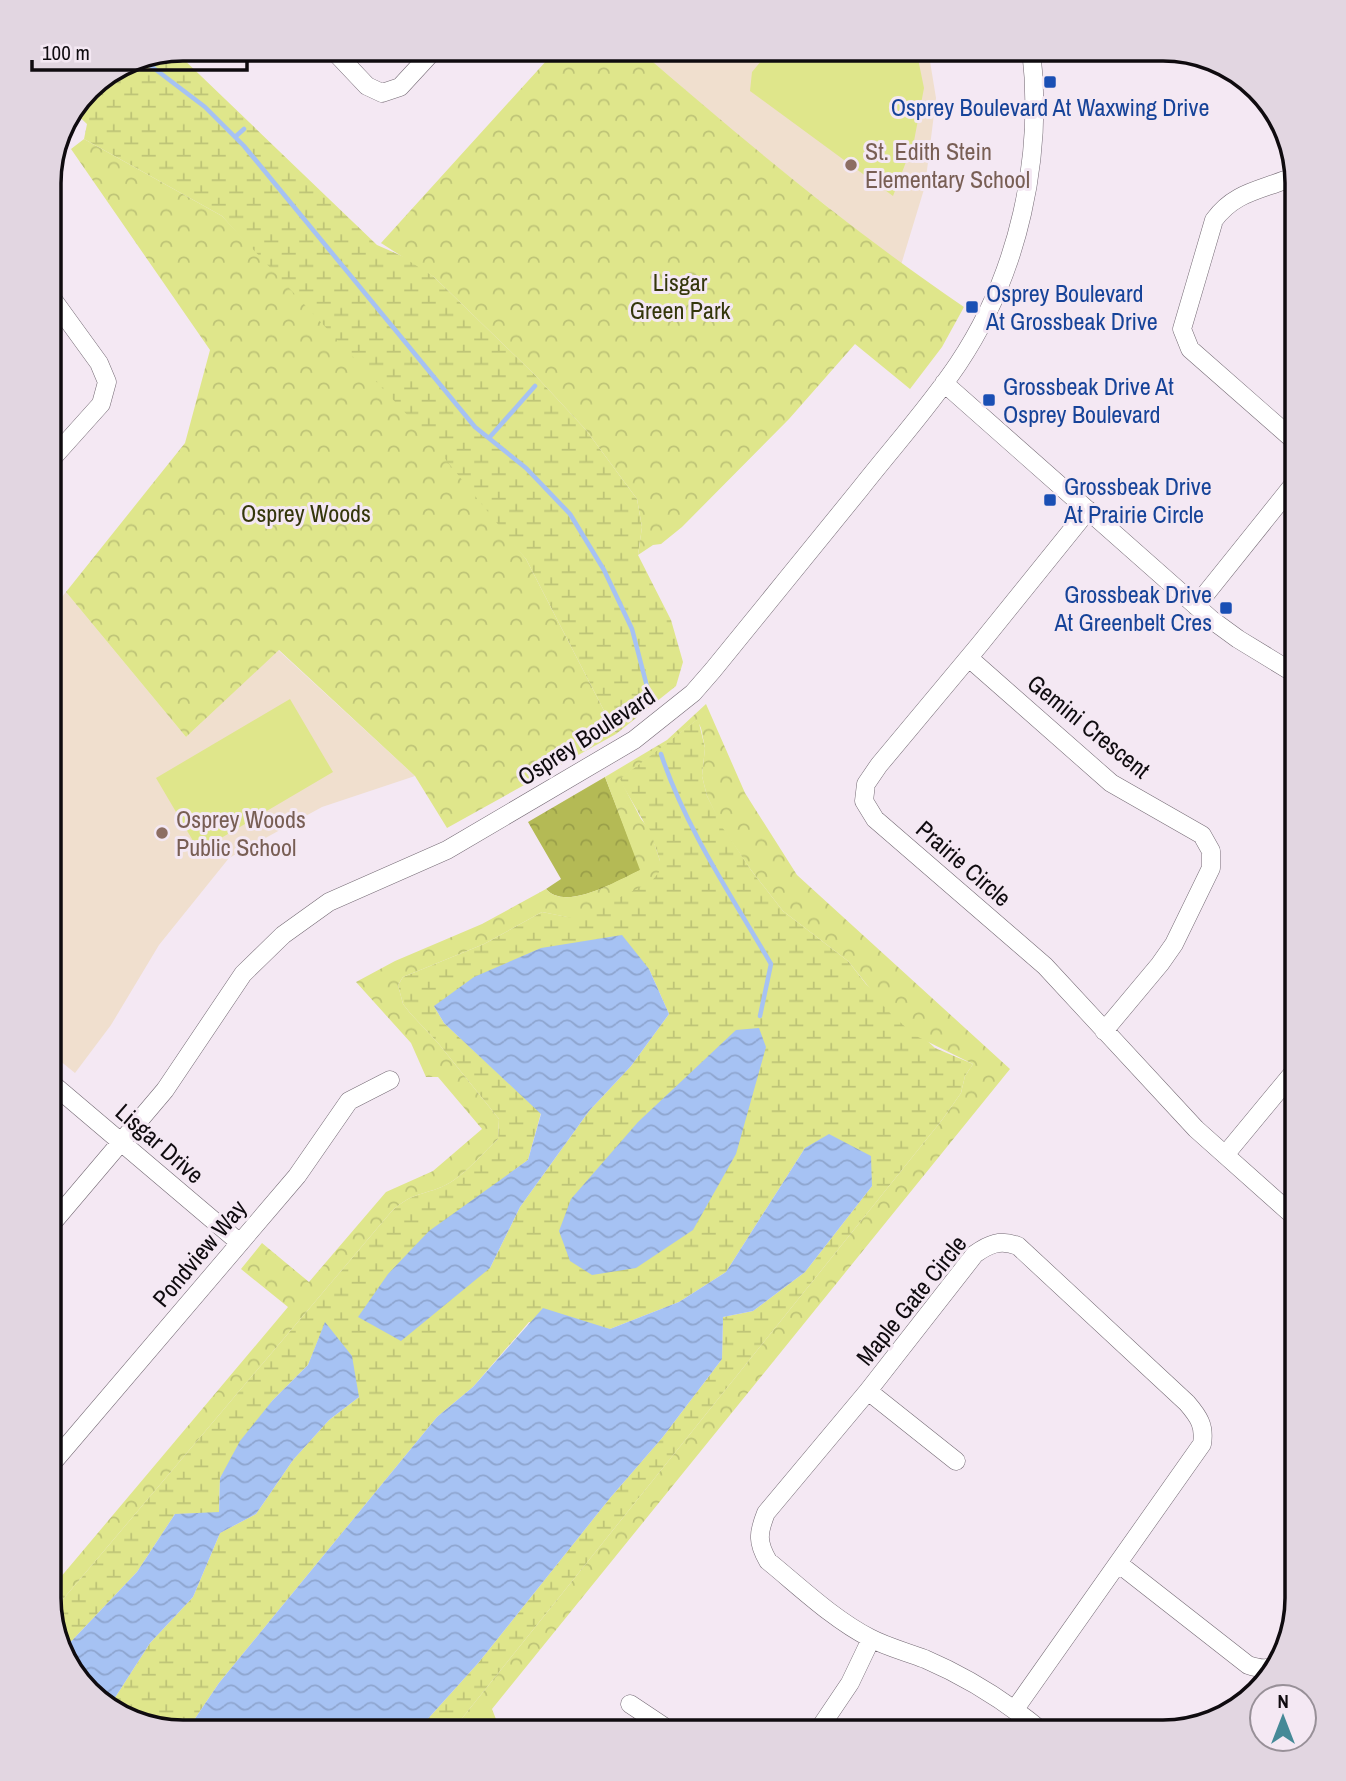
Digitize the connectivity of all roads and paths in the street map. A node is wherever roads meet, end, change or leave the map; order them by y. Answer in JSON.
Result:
{"nodes":[{"id":1,"x":344,"y":61,"type":"edge"},
{"id":2,"x":424,"y":61,"type":"edge"},
{"id":3,"x":1031,"y":62,"type":"edge"},
{"id":4,"x":1285,"y":180,"type":"edge"},
{"id":5,"x":62,"y":312,"type":"edge"},
{"id":6,"x":944,"y":383,"type":"junction"},
{"id":7,"x":1285,"y":432,"type":"edge"},
{"id":8,"x":62,"y":448,"type":"edge"},
{"id":9,"x":1285,"y":495,"type":"edge"},
{"id":10,"x":1088,"y":510,"type":"junction"},
{"id":11,"x":1196,"y":606,"type":"junction"},
{"id":12,"x":969,"y":657,"type":"junction"},
{"id":13,"x":1285,"y":668,"type":"edge"},
{"id":14,"x":1104,"y":1031,"type":"junction"},
{"id":15,"x":390,"y":1080,"type":"dead end"},
{"id":16,"x":1285,"y":1082,"type":"edge"},
{"id":17,"x":61,"y":1091,"type":"edge"},
{"id":18,"x":122,"y":1142,"type":"junction"},
{"id":19,"x":1225,"y":1155,"type":"junction"},
{"id":20,"x":1285,"y":1208,"type":"edge"},
{"id":21,"x":61,"y":1213,"type":"edge"},
{"id":22,"x":240,"y":1243,"type":"junction"},
{"id":23,"x":868,"y":1391,"type":"junction"},
{"id":24,"x":61,"y":1453,"type":"edge"},
{"id":25,"x":956,"y":1461,"type":"dead end"},
{"id":26,"x":1119,"y":1564,"type":"junction"},
{"id":27,"x":871,"y":1639,"type":"junction"},
{"id":28,"x":1261,"y":1669,"type":"edge"},
{"id":29,"x":630,"y":1704,"type":"dead end"},
{"id":30,"x":1015,"y":1709,"type":"junction"},
{"id":31,"x":654,"y":1720,"type":"edge"},
{"id":32,"x":825,"y":1720,"type":"edge"},
{"id":33,"x":1028,"y":1720,"type":"edge"}],
"edges":[{"from":1,"to":2,"type":"street"},
{"from":3,"to":6,"type":"street","name":"Osprey Boulevard"},
{"from":4,"to":7,"type":"street"},
{"from":5,"to":8,"type":"street"},
{"from":6,"to":10,"type":"street"},
{"from":6,"to":18,"type":"street","name":"Osprey Boulevard"},
{"from":9,"to":11,"type":"street"},
{"from":10,"to":11,"type":"street"},
{"from":10,"to":12,"type":"street","name":"Prairie Circle"},
{"from":11,"to":13,"type":"street"},
{"from":12,"to":14,"type":"street","name":"Prairie Circle"},
{"from":12,"to":14,"type":"street","name":"Gemini Crescent"},
{"from":14,"to":19,"type":"street","name":"Prairie Circle"},
{"from":15,"to":22,"type":"street","name":"Pondview Way"},
{"from":16,"to":19,"type":"street"},
{"from":17,"to":18,"type":"street","name":"Lisgar Drive"},
{"from":18,"to":21,"type":"street","name":"Osprey Boulevard"},
{"from":18,"to":22,"type":"street","name":"Lisgar Drive"},
{"from":19,"to":20,"type":"street","name":"Prairie Circle"},
{"from":22,"to":24,"type":"street","name":"Pondview Way"},
{"from":23,"to":25,"type":"street"},
{"from":23,"to":26,"type":"street","name":"Maple Gate Circle"},
{"from":23,"to":27,"type":"street","name":"Maple Gate Circle"},
{"from":26,"to":28,"type":"street"},
{"from":26,"to":30,"type":"street","name":"Maple Gate Circle"},
{"from":27,"to":30,"type":"street","name":"Maple Gate Circle"},
{"from":27,"to":32,"type":"street"},
{"from":29,"to":31,"type":"street"},
{"from":30,"to":33,"type":"street","name":"Maple Gate Circle"}]}
